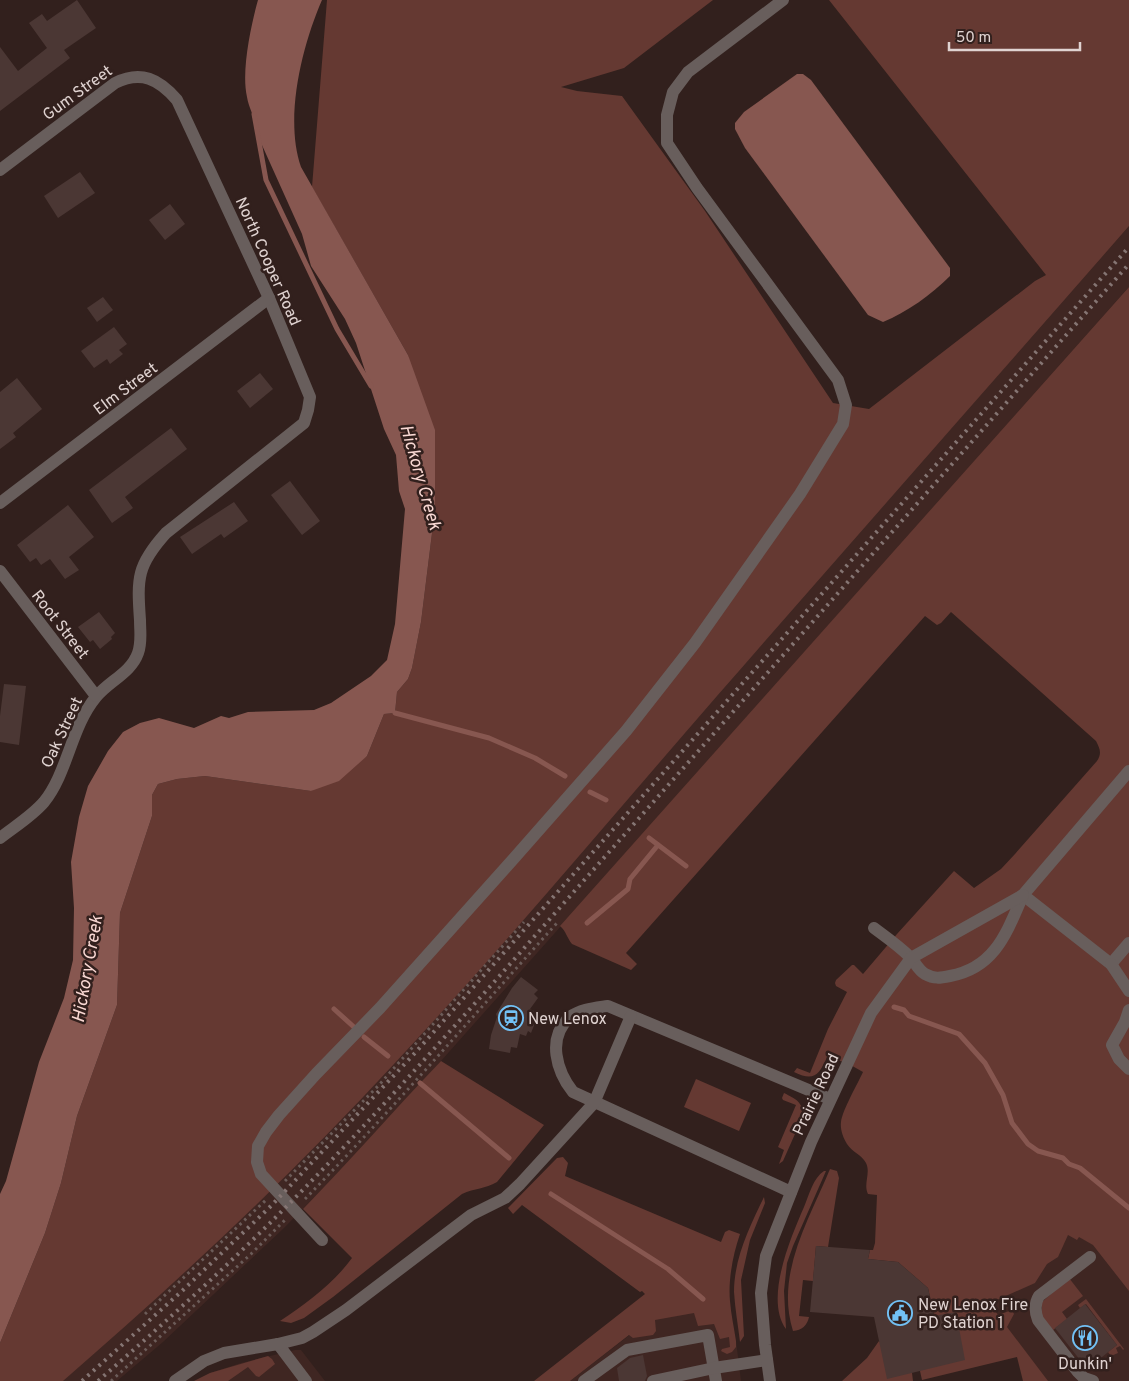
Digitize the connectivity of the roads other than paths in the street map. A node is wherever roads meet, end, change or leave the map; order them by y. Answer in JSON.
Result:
{"nodes":[{"id":1,"x":783,"y":0,"type":"edge"},
{"id":2,"x":177,"y":100,"type":"joint"},
{"id":3,"x":0,"y":170,"type":"edge"},
{"id":4,"x":269,"y":298,"type":"junction"},
{"id":5,"x":292,"y":434,"type":"joint"},
{"id":6,"x":0,"y":503,"type":"edge"},
{"id":7,"x":0,"y":571,"type":"edge"},
{"id":8,"x":96,"y":696,"type":"junction"},
{"id":9,"x":1129,"y":771,"type":"edge"},
{"id":10,"x":0,"y":838,"type":"edge"},
{"id":11,"x":1023,"y":895,"type":"junction"},
{"id":12,"x":874,"y":928,"type":"dead end"},
{"id":13,"x":1129,"y":943,"type":"edge"},
{"id":14,"x":911,"y":958,"type":"junction"},
{"id":15,"x":1111,"y":964,"type":"junction"},
{"id":16,"x":1129,"y":991,"type":"edge"},
{"id":17,"x":1129,"y":1010,"type":"edge"},
{"id":18,"x":631,"y":1016,"type":"junction"},
{"id":19,"x":1129,"y":1069,"type":"edge"},
{"id":20,"x":830,"y":1100,"type":"junction"},
{"id":21,"x":594,"y":1103,"type":"junction"},
{"id":22,"x":791,"y":1192,"type":"junction"},
{"id":23,"x":322,"y":1240,"type":"dead end"},
{"id":24,"x":1090,"y":1257,"type":"dead end"},
{"id":25,"x":278,"y":1344,"type":"junction"},
{"id":26,"x":767,"y":1360,"type":"junction"},
{"id":27,"x":715,"y":1375,"type":"edge"},
{"id":28,"x":175,"y":1381,"type":"edge"},
{"id":29,"x":306,"y":1381,"type":"edge"},
{"id":30,"x":584,"y":1381,"type":"edge"},
{"id":31,"x":653,"y":1381,"type":"edge"},
{"id":32,"x":770,"y":1381,"type":"edge"},
{"id":33,"x":1093,"y":1381,"type":"edge"}],
"edges":[{"from":1,"to":23,"type":"street"},
{"from":2,"to":3,"type":"street","name":"Gum Street"},
{"from":2,"to":4,"type":"street","name":"North Cooper Road"},
{"from":4,"to":5,"type":"street","name":"North Cooper Road"},
{"from":4,"to":6,"type":"street","name":"Elm Street"},
{"from":5,"to":8,"type":"street","name":"Oak Street"},
{"from":7,"to":8,"type":"street","name":"Root Street"},
{"from":8,"to":10,"type":"street","name":"Oak Street"},
{"from":9,"to":11,"type":"street"},
{"from":11,"to":14,"type":"street","name":"Prairie Road"},
{"from":11,"to":14,"type":"street"},
{"from":11,"to":15,"type":"street"},
{"from":12,"to":14,"type":"street"},
{"from":13,"to":15,"type":"street"},
{"from":14,"to":20,"type":"street","name":"Prairie Road"},
{"from":15,"to":16,"type":"street"},
{"from":17,"to":19,"type":"street"},
{"from":18,"to":20,"type":"street"},
{"from":18,"to":21,"type":"street"},
{"from":18,"to":21,"type":"street"},
{"from":20,"to":22,"type":"street","name":"Prairie Road"},
{"from":21,"to":22,"type":"street"},
{"from":21,"to":25,"type":"street"},
{"from":22,"to":26,"type":"street","name":"Prairie Road"},
{"from":24,"to":33,"type":"street"},
{"from":25,"to":28,"type":"street"},
{"from":25,"to":29,"type":"street"},
{"from":26,"to":27,"type":"street"},
{"from":26,"to":32,"type":"street","name":"Prairie Road"},
{"from":27,"to":30,"type":"street"},
{"from":27,"to":31,"type":"street"}]}
